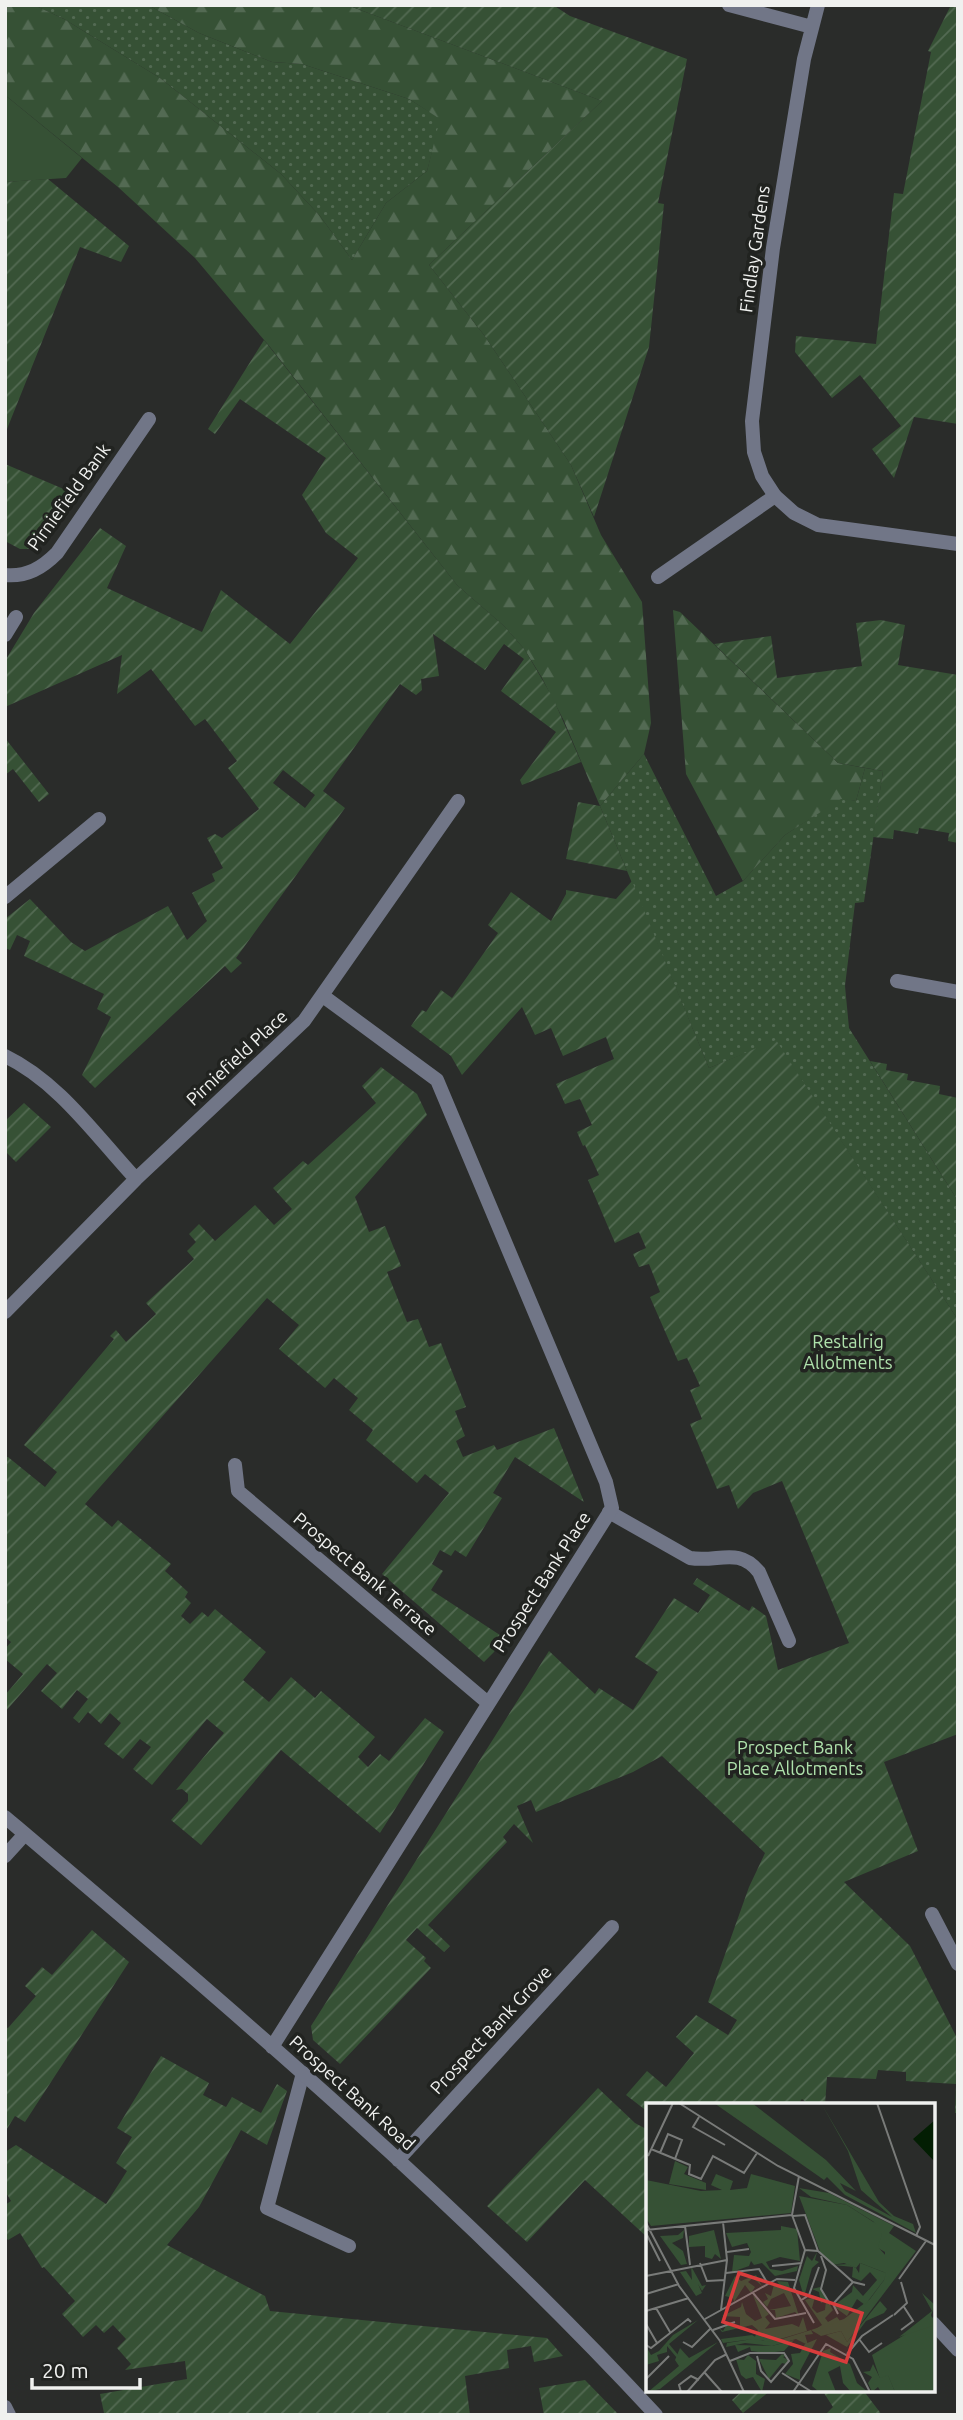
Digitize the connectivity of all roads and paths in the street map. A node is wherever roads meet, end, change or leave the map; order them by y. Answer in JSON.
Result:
{"nodes":[{"id":1,"x":729,"y":5,"type":"edge"},
{"id":2,"x":818,"y":5,"type":"edge"},
{"id":3,"x":812,"y":27,"type":"junction"},
{"id":4,"x":149,"y":419,"type":"dead end"},
{"id":5,"x":775,"y":496,"type":"junction"},
{"id":6,"x":958,"y":544,"type":"edge"},
{"id":7,"x":5,"y":575,"type":"edge"},
{"id":8,"x":659,"y":577,"type":"dead end"},
{"id":9,"x":16,"y":617,"type":"dead end"},
{"id":10,"x":5,"y":635,"type":"edge"},
{"id":11,"x":458,"y":801,"type":"dead end"},
{"id":12,"x":99,"y":819,"type":"dead end"},
{"id":13,"x":5,"y":897,"type":"edge"},
{"id":14,"x":897,"y":981,"type":"dead end"},
{"id":15,"x":958,"y":992,"type":"edge"},
{"id":16,"x":323,"y":996,"type":"junction"},
{"id":17,"x":5,"y":1056,"type":"edge"},
{"id":18,"x":136,"y":1179,"type":"junction"},
{"id":19,"x":5,"y":1312,"type":"edge"},
{"id":20,"x":235,"y":1465,"type":"dead end"},
{"id":21,"x":610,"y":1512,"type":"junction"},
{"id":22,"x":789,"y":1641,"type":"dead end"},
{"id":23,"x":488,"y":1703,"type":"junction"},
{"id":24,"x":5,"y":1817,"type":"edge"},
{"id":25,"x":25,"y":1834,"type":"junction"},
{"id":26,"x":5,"y":1856,"type":"edge"},
{"id":27,"x":932,"y":1914,"type":"dead end"},
{"id":28,"x":612,"y":1927,"type":"dead end"},
{"id":29,"x":958,"y":1964,"type":"edge"},
{"id":30,"x":272,"y":2047,"type":"junction"},
{"id":31,"x":303,"y":2073,"type":"junction"},
{"id":32,"x":398,"y":2160,"type":"junction"},
{"id":33,"x":349,"y":2246,"type":"dead end"},
{"id":34,"x":935,"y":2325,"type":"edge"},
{"id":35,"x":958,"y":2350,"type":"edge"},
{"id":36,"x":5,"y":2407,"type":"edge"},
{"id":37,"x":9,"y":2415,"type":"edge"},
{"id":38,"x":656,"y":2415,"type":"edge"}],
"edges":[{"from":1,"to":3,"type":"street"},
{"from":2,"to":3,"type":"street","name":"Findlay Gardens"},
{"from":3,"to":5,"type":"street","name":"Findlay Gardens"},
{"from":4,"to":7,"type":"street","name":"Pirniefield Bank"},
{"from":5,"to":6,"type":"street"},
{"from":5,"to":8,"type":"street"},
{"from":9,"to":10,"type":"street"},
{"from":11,"to":16,"type":"street","name":"Pirniefield Place"},
{"from":12,"to":13,"type":"street"},
{"from":14,"to":15,"type":"street"},
{"from":16,"to":18,"type":"street","name":"Pirniefield Place"},
{"from":16,"to":21,"type":"street","name":"Prospect Bank Place"},
{"from":17,"to":18,"type":"street"},
{"from":18,"to":19,"type":"street","name":"Pirniefield Place"},
{"from":20,"to":23,"type":"street","name":"Prospect Bank Terrace"},
{"from":21,"to":22,"type":"street"},
{"from":21,"to":23,"type":"street","name":"Prospect Bank Place"},
{"from":23,"to":30,"type":"street","name":"Prospect Bank Place"},
{"from":24,"to":25,"type":"street","name":"Prospect Bank Road"},
{"from":25,"to":26,"type":"street"},
{"from":25,"to":30,"type":"street","name":"Prospect Bank Road"},
{"from":27,"to":29,"type":"street"},
{"from":28,"to":32,"type":"street","name":"Prospect Bank Grove"},
{"from":30,"to":31,"type":"street","name":"Prospect Bank Road"},
{"from":31,"to":32,"type":"street","name":"Prospect Bank Road"},
{"from":31,"to":33,"type":"street"},
{"from":32,"to":38,"type":"street","name":"Prospect Bank Road"},
{"from":34,"to":35,"type":"street"},
{"from":36,"to":37,"type":"street"}]}
